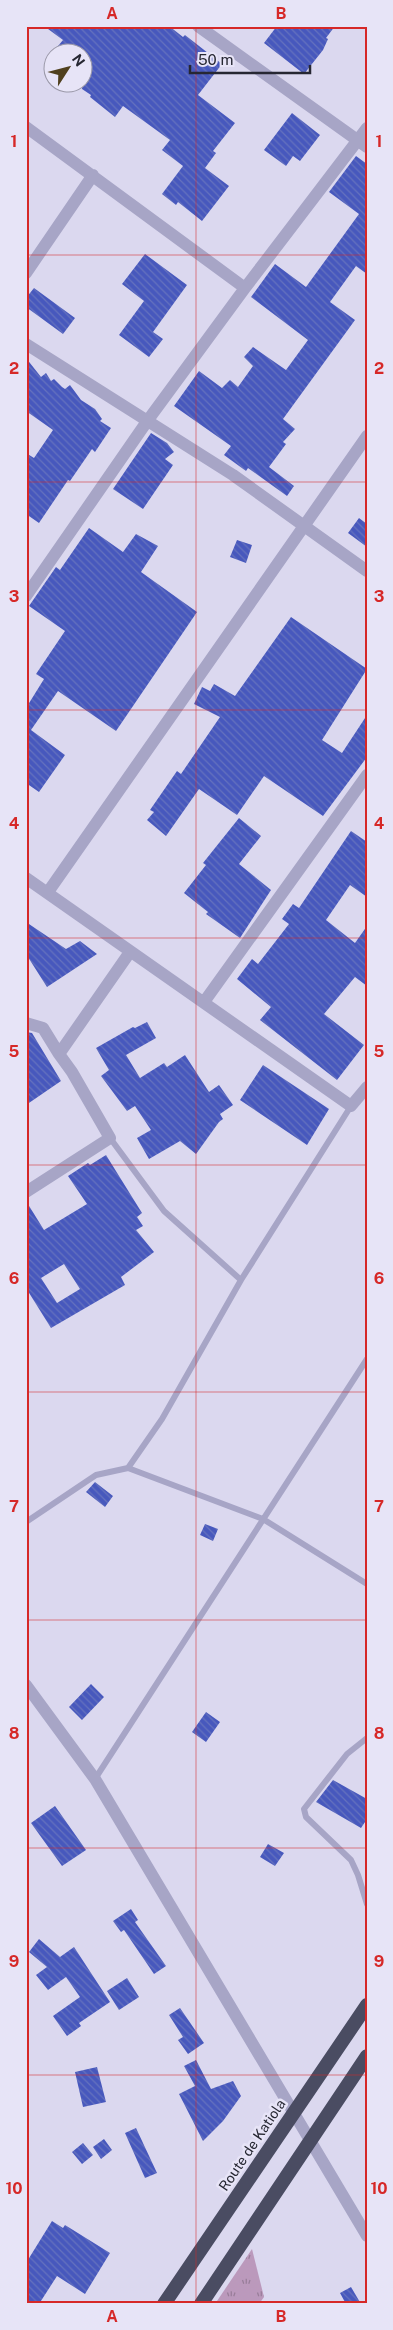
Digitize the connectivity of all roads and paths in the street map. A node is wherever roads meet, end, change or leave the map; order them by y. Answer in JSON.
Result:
{"nodes":[{"id":1,"x":198,"y":26,"type":"edge"},
{"id":2,"x":26,"y":127,"type":"edge"},
{"id":3,"x":367,"y":128,"type":"edge"},
{"id":4,"x":362,"y":144,"type":"edge"},
{"id":5,"x":93,"y":176,"type":"junction"},
{"id":6,"x":26,"y":273,"type":"edge"},
{"id":7,"x":245,"y":288,"type":"junction"},
{"id":8,"x":26,"y":344,"type":"edge"},
{"id":9,"x":148,"y":420,"type":"junction"},
{"id":10,"x":367,"y":436,"type":"edge"},
{"id":11,"x":304,"y":525,"type":"junction"},
{"id":12,"x":367,"y":570,"type":"edge"},
{"id":13,"x":26,"y":596,"type":"edge"},
{"id":14,"x":367,"y":775,"type":"edge"},
{"id":15,"x":26,"y":878,"type":"edge"},
{"id":16,"x":48,"y":892,"type":"junction"},
{"id":17,"x":130,"y":952,"type":"junction"},
{"id":18,"x":204,"y":1002,"type":"junction"},
{"id":19,"x":26,"y":1023,"type":"edge"},
{"id":20,"x":59,"y":1054,"type":"junction"},
{"id":21,"x":367,"y":1087,"type":"edge"},
{"id":22,"x":351,"y":1106,"type":"junction"},
{"id":23,"x":110,"y":1138,"type":"junction"},
{"id":24,"x":26,"y":1192,"type":"edge"},
{"id":25,"x":241,"y":1280,"type":"junction"},
{"id":26,"x":367,"y":1359,"type":"edge"},
{"id":27,"x":128,"y":1468,"type":"junction"},
{"id":28,"x":263,"y":1518,"type":"junction"},
{"id":29,"x":26,"y":1522,"type":"edge"},
{"id":30,"x":367,"y":1584,"type":"edge"},
{"id":31,"x":26,"y":1685,"type":"edge"},
{"id":32,"x":367,"y":1738,"type":"edge"},
{"id":33,"x":95,"y":1779,"type":"junction"},
{"id":34,"x":367,"y":1904,"type":"edge"},
{"id":35,"x":367,"y":2005,"type":"edge"},
{"id":36,"x":367,"y":2056,"type":"edge"},
{"id":37,"x":292,"y":2113,"type":"junction"},
{"id":38,"x":309,"y":2141,"type":"junction"},
{"id":39,"x":367,"y":2236,"type":"edge"},
{"id":40,"x":164,"y":2304,"type":"edge"},
{"id":41,"x":202,"y":2304,"type":"edge"}],
"edges":[{"from":1,"to":4,"type":"street"},
{"from":2,"to":5,"type":"street"},
{"from":3,"to":4,"type":"street"},
{"from":4,"to":7,"type":"street"},
{"from":5,"to":6,"type":"street"},
{"from":5,"to":7,"type":"street"},
{"from":7,"to":9,"type":"street"},
{"from":8,"to":9,"type":"street"},
{"from":9,"to":11,"type":"street"},
{"from":9,"to":13,"type":"street"},
{"from":10,"to":11,"type":"street"},
{"from":11,"to":12,"type":"street"},
{"from":11,"to":16,"type":"street"},
{"from":14,"to":18,"type":"street"},
{"from":15,"to":16,"type":"street"},
{"from":16,"to":17,"type":"street"},
{"from":17,"to":18,"type":"street"},
{"from":17,"to":20,"type":"street"},
{"from":18,"to":22,"type":"street"},
{"from":19,"to":20,"type":"street"},
{"from":20,"to":23,"type":"street"},
{"from":21,"to":22,"type":"street"},
{"from":22,"to":25,"type":"lane"},
{"from":23,"to":24,"type":"street"},
{"from":23,"to":25,"type":"lane"},
{"from":25,"to":27,"type":"lane"},
{"from":26,"to":28,"type":"lane"},
{"from":27,"to":28,"type":"lane"},
{"from":27,"to":29,"type":"lane"},
{"from":28,"to":30,"type":"lane"},
{"from":28,"to":33,"type":"lane"},
{"from":31,"to":33,"type":"street"},
{"from":32,"to":34,"type":"lane"},
{"from":33,"to":37,"type":"street"},
{"from":35,"to":37,"type":"highway","name":"Route de Katiola"},
{"from":36,"to":38,"type":"highway"},
{"from":37,"to":38,"type":"street"},
{"from":37,"to":40,"type":"highway","name":"Route de Katiola"},
{"from":38,"to":39,"type":"street"},
{"from":38,"to":41,"type":"highway"}]}
